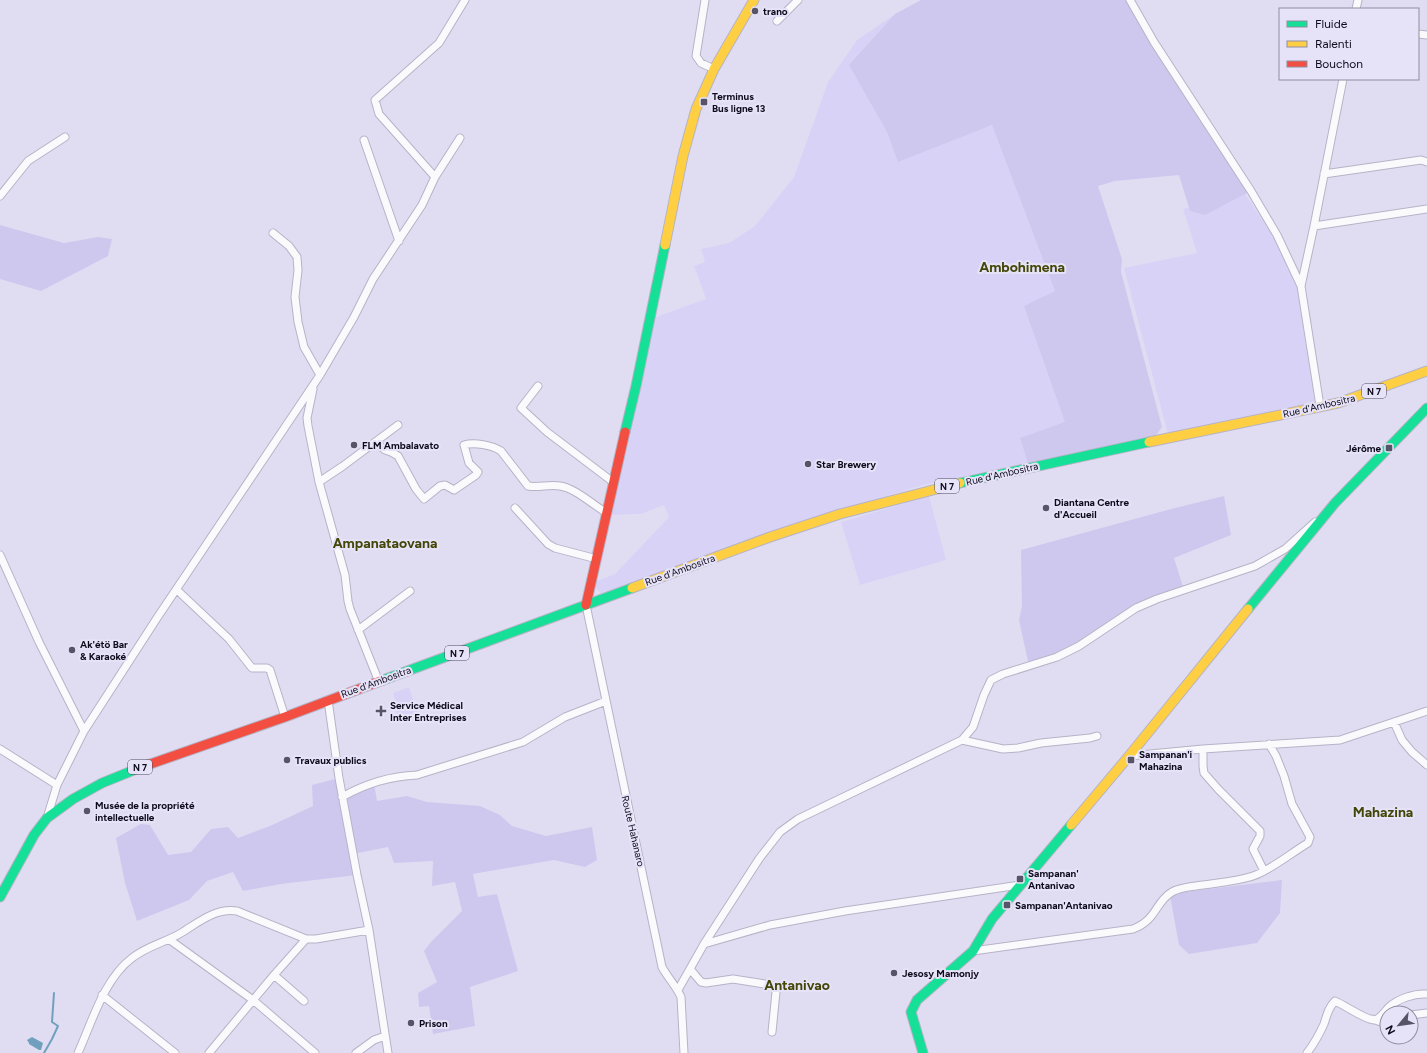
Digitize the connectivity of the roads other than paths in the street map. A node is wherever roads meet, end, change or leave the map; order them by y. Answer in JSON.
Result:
{"nodes":[{"id":1,"x":465,"y":0,"type":"edge"},
{"id":2,"x":705,"y":0,"type":"edge"},
{"id":3,"x":754,"y":0,"type":"edge"},
{"id":4,"x":798,"y":0,"type":"edge"},
{"id":5,"x":1130,"y":0,"type":"edge"},
{"id":6,"x":777,"y":21,"type":"dead end"},
{"id":7,"x":714,"y":69,"type":"junction"},
{"id":8,"x":1343,"y":80,"type":"edge"},
{"id":9,"x":65,"y":137,"type":"dead end"},
{"id":10,"x":460,"y":138,"type":"dead end"},
{"id":11,"x":364,"y":140,"type":"dead end"},
{"id":12,"x":1427,"y":162,"type":"edge"},
{"id":13,"x":1324,"y":174,"type":"junction"},
{"id":14,"x":435,"y":177,"type":"junction"},
{"id":15,"x":0,"y":196,"type":"edge"},
{"id":16,"x":1427,"y":209,"type":"edge"},
{"id":17,"x":1314,"y":226,"type":"junction"},
{"id":18,"x":272,"y":233,"type":"dead end"},
{"id":19,"x":399,"y":240,"type":"junction"},
{"id":20,"x":1301,"y":286,"type":"junction"},
{"id":21,"x":1427,"y":371,"type":"edge"},
{"id":22,"x":320,"y":375,"type":"junction"},
{"id":23,"x":314,"y":384,"type":"junction"},
{"id":24,"x":538,"y":386,"type":"dead end"},
{"id":25,"x":1320,"y":406,"type":"junction"},
{"id":26,"x":1427,"y":408,"type":"edge"},
{"id":27,"x":398,"y":425,"type":"dead end"},
{"id":28,"x":375,"y":442,"type":"junction"},
{"id":29,"x":319,"y":482,"type":"junction"},
{"id":30,"x":613,"y":482,"type":"junction"},
{"id":31,"x":1335,"y":503,"type":"junction"},
{"id":32,"x":515,"y":508,"type":"dead end"},
{"id":33,"x":607,"y":513,"type":"junction"},
{"id":34,"x":0,"y":555,"type":"edge"},
{"id":35,"x":597,"y":559,"type":"junction"},
{"id":36,"x":177,"y":590,"type":"junction"},
{"id":37,"x":410,"y":591,"type":"dead end"},
{"id":38,"x":586,"y":605,"type":"junction"},
{"id":39,"x":358,"y":630,"type":"junction"},
{"id":40,"x":379,"y":682,"type":"junction"},
{"id":41,"x":328,"y":700,"type":"junction"},
{"id":42,"x":606,"y":701,"type":"junction"},
{"id":43,"x":1427,"y":711,"type":"edge"},
{"id":44,"x":285,"y":717,"type":"junction"},
{"id":45,"x":1394,"y":722,"type":"junction"},
{"id":46,"x":84,"y":731,"type":"junction"},
{"id":47,"x":1098,"y":736,"type":"dead end"},
{"id":48,"x":962,"y":740,"type":"junction"},
{"id":49,"x":1269,"y":744,"type":"junction"},
{"id":50,"x":1203,"y":748,"type":"junction"},
{"id":51,"x":0,"y":749,"type":"edge"},
{"id":52,"x":1129,"y":756,"type":"junction"},
{"id":53,"x":1427,"y":765,"type":"edge"},
{"id":54,"x":57,"y":785,"type":"junction"},
{"id":55,"x":342,"y":797,"type":"junction"},
{"id":56,"x":47,"y":818,"type":"junction"},
{"id":57,"x":1264,"y":871,"type":"junction"},
{"id":58,"x":1020,"y":885,"type":"junction"},
{"id":59,"x":0,"y":897,"type":"edge"},
{"id":60,"x":369,"y":930,"type":"junction"},
{"id":61,"x":306,"y":939,"type":"junction"},
{"id":62,"x":170,"y":940,"type":"junction"},
{"id":63,"x":704,"y":944,"type":"junction"},
{"id":64,"x":973,"y":951,"type":"junction"},
{"id":65,"x":690,"y":969,"type":"junction"},
{"id":66,"x":274,"y":975,"type":"junction"},
{"id":67,"x":678,"y":990,"type":"junction"},
{"id":68,"x":1427,"y":994,"type":"edge"},
{"id":69,"x":102,"y":995,"type":"junction"},
{"id":70,"x":253,"y":1000,"type":"junction"},
{"id":71,"x":304,"y":1001,"type":"dead end"},
{"id":72,"x":1371,"y":1019,"type":"junction"},
{"id":73,"x":1379,"y":1022,"type":"edge"},
{"id":74,"x":772,"y":1032,"type":"dead end"},
{"id":75,"x":385,"y":1036,"type":"junction"},
{"id":76,"x":78,"y":1053,"type":"edge"},
{"id":77,"x":175,"y":1053,"type":"edge"},
{"id":78,"x":209,"y":1053,"type":"edge"},
{"id":79,"x":315,"y":1053,"type":"edge"},
{"id":80,"x":356,"y":1053,"type":"edge"},
{"id":81,"x":388,"y":1053,"type":"edge"},
{"id":82,"x":684,"y":1053,"type":"edge"},
{"id":83,"x":923,"y":1053,"type":"edge"},
{"id":84,"x":1307,"y":1053,"type":"edge"}],
"edges":[{"from":1,"to":14,"type":"street"},
{"from":2,"to":7,"type":"street"},
{"from":3,"to":7,"type":"main road"},
{"from":4,"to":6,"type":"street"},
{"from":5,"to":20,"type":"street"},
{"from":7,"to":30,"type":"main road"},
{"from":8,"to":13,"type":"street"},
{"from":9,"to":15,"type":"street"},
{"from":10,"to":14,"type":"street"},
{"from":11,"to":19,"type":"street"},
{"from":12,"to":13,"type":"street"},
{"from":13,"to":17,"type":"street"},
{"from":14,"to":19,"type":"street"},
{"from":16,"to":17,"type":"street"},
{"from":17,"to":20,"type":"street"},
{"from":18,"to":22,"type":"street"},
{"from":19,"to":22,"type":"street"},
{"from":20,"to":25,"type":"street"},
{"from":21,"to":25,"type":"main road","name":"Rue d'Ambositra","number":"N 7"},
{"from":22,"to":23,"type":"street"},
{"from":23,"to":29,"type":"street"},
{"from":23,"to":36,"type":"street"},
{"from":24,"to":30,"type":"street"},
{"from":25,"to":38,"type":"main road","name":"Rue d'Ambositra","number":"N 7"},
{"from":26,"to":31,"type":"main road"},
{"from":27,"to":28,"type":"street"},
{"from":28,"to":29,"type":"street"},
{"from":28,"to":33,"type":"street"},
{"from":29,"to":39,"type":"street"},
{"from":30,"to":33,"type":"main road"},
{"from":31,"to":48,"type":"street"},
{"from":31,"to":52,"type":"main road"},
{"from":32,"to":35,"type":"street"},
{"from":33,"to":35,"type":"main road"},
{"from":34,"to":46,"type":"street"},
{"from":35,"to":38,"type":"main road"},
{"from":36,"to":44,"type":"street"},
{"from":36,"to":46,"type":"street"},
{"from":37,"to":39,"type":"street"},
{"from":38,"to":40,"type":"main road","name":"Rue d'Ambositra","number":"N 7"},
{"from":38,"to":42,"type":"street","name":"Route Hahanaro"},
{"from":39,"to":40,"type":"street"},
{"from":40,"to":41,"type":"main road","name":"Rue d'Ambositra","number":"N 7"},
{"from":41,"to":44,"type":"main road","name":"Rue d'Ambositra","number":"N 7"},
{"from":41,"to":55,"type":"street"},
{"from":42,"to":55,"type":"street"},
{"from":42,"to":67,"type":"street","name":"Route Hahanaro"},
{"from":43,"to":45,"type":"street"},
{"from":44,"to":56,"type":"main road","name":"Rue d'Ambositra","number":"N 7"},
{"from":45,"to":49,"type":"street"},
{"from":45,"to":53,"type":"street"},
{"from":46,"to":54,"type":"street"},
{"from":47,"to":48,"type":"street"},
{"from":48,"to":63,"type":"street"},
{"from":49,"to":50,"type":"street"},
{"from":49,"to":57,"type":"street"},
{"from":50,"to":52,"type":"street"},
{"from":50,"to":57,"type":"street"},
{"from":51,"to":54,"type":"street"},
{"from":52,"to":58,"type":"main road"},
{"from":54,"to":56,"type":"street"},
{"from":55,"to":60,"type":"street"},
{"from":56,"to":59,"type":"main road","name":"Rue d'Ambositra","number":"N 7"},
{"from":57,"to":64,"type":"street"},
{"from":58,"to":63,"type":"street"},
{"from":58,"to":64,"type":"main road"},
{"from":60,"to":61,"type":"street"},
{"from":60,"to":75,"type":"street"},
{"from":61,"to":62,"type":"street"},
{"from":61,"to":66,"type":"street"},
{"from":62,"to":69,"type":"street"},
{"from":62,"to":70,"type":"street"},
{"from":63,"to":65,"type":"street"},
{"from":64,"to":83,"type":"main road"},
{"from":65,"to":67,"type":"street"},
{"from":65,"to":74,"type":"street"},
{"from":66,"to":70,"type":"street"},
{"from":66,"to":71,"type":"street"},
{"from":67,"to":82,"type":"street","name":"Route Hahanaro"},
{"from":68,"to":72,"type":"street"},
{"from":69,"to":76,"type":"street"},
{"from":69,"to":77,"type":"street"},
{"from":70,"to":78,"type":"street"},
{"from":70,"to":79,"type":"street"},
{"from":72,"to":73,"type":"street"},
{"from":72,"to":84,"type":"street"},
{"from":75,"to":80,"type":"street"},
{"from":75,"to":81,"type":"street"}]}
